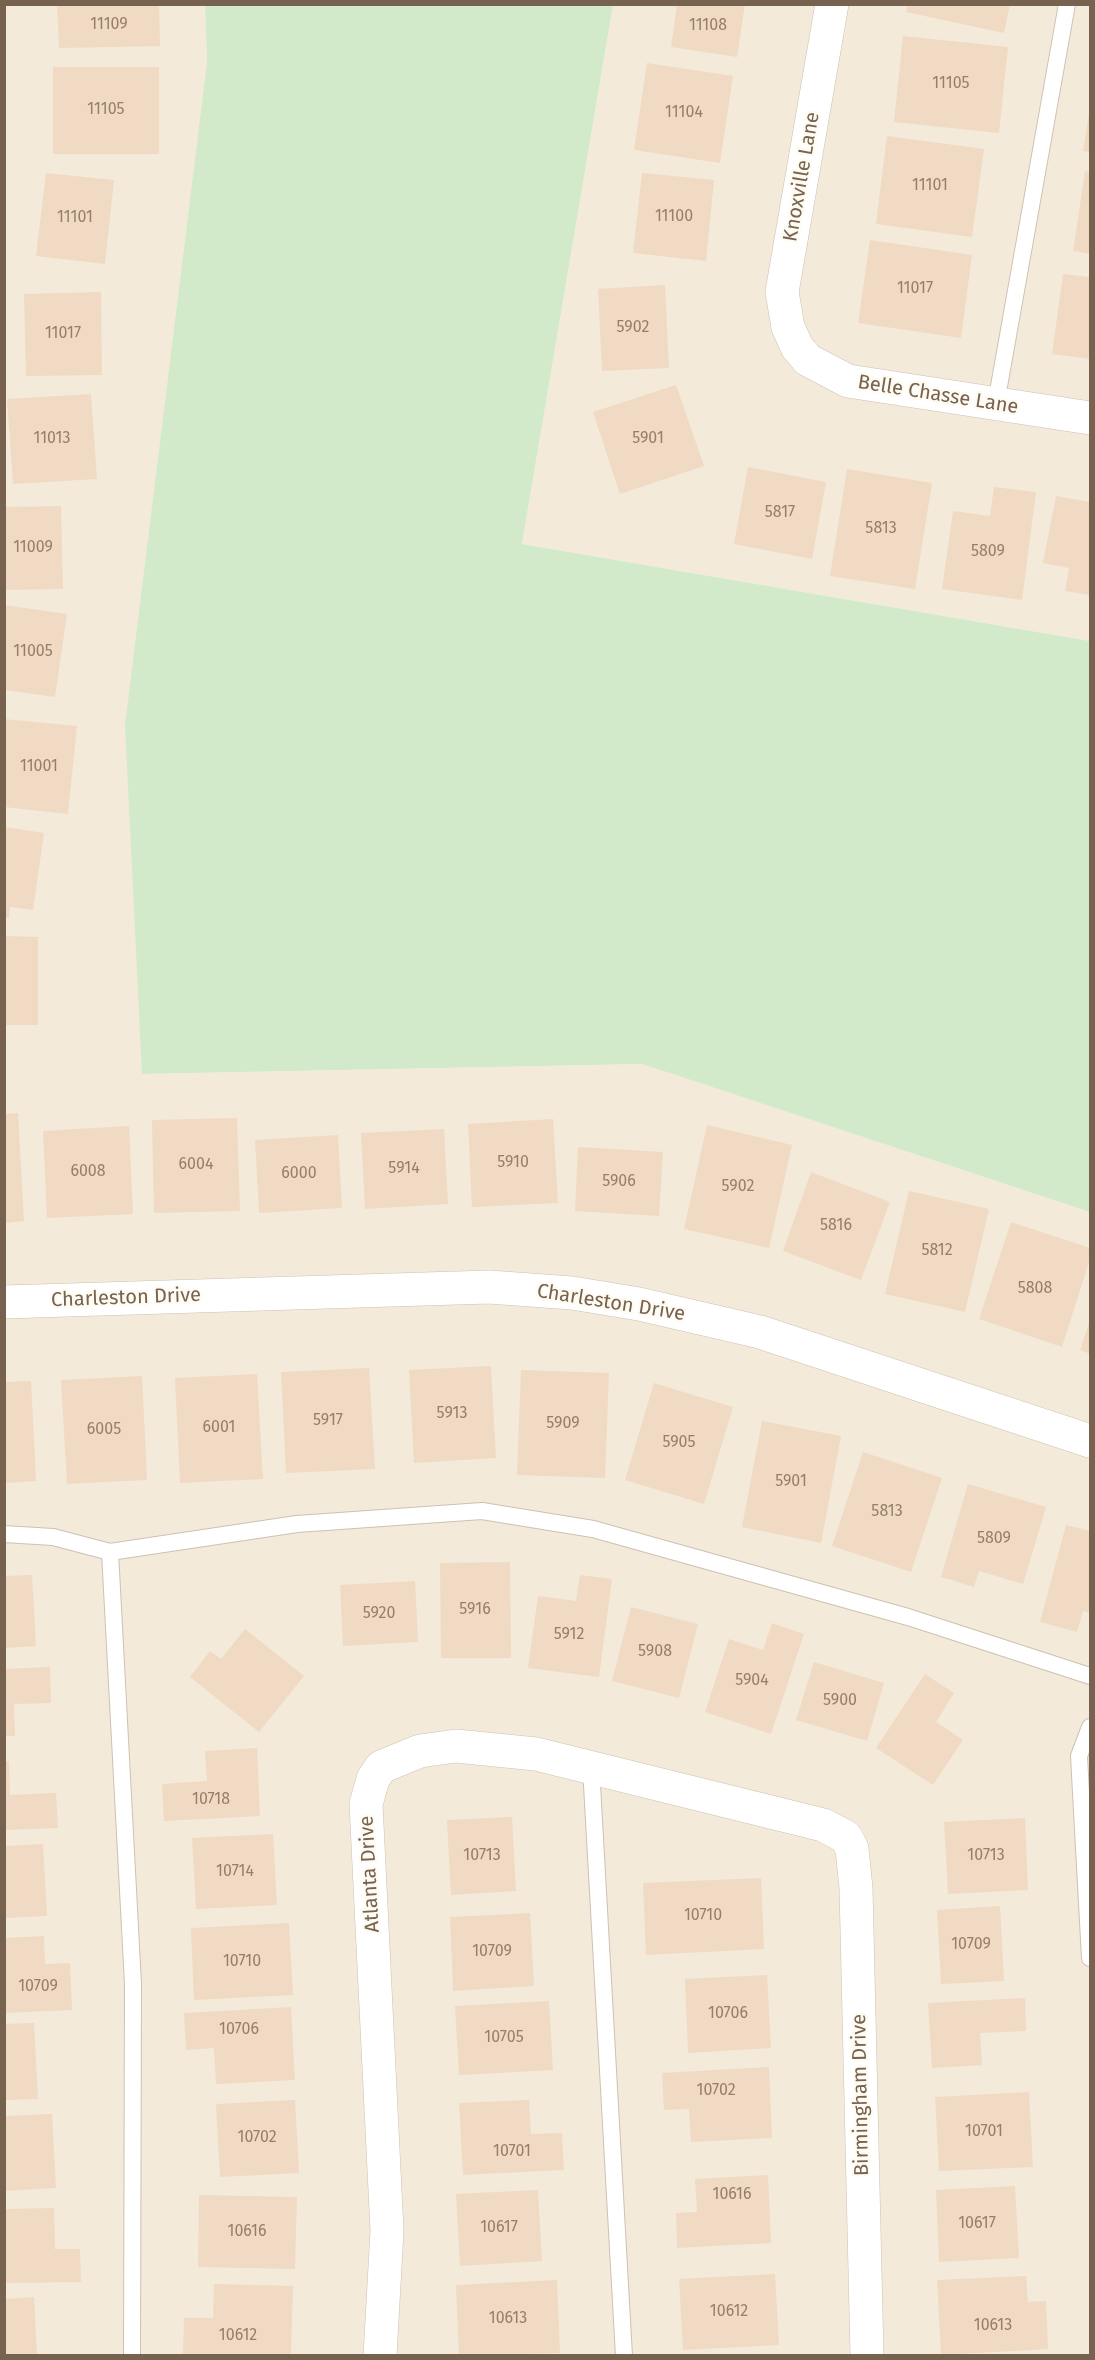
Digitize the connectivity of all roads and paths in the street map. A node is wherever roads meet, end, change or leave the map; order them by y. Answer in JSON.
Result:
{"nodes":[{"id":1,"x":832,"y":4,"type":"edge"},
{"id":2,"x":1066,"y":4,"type":"edge"},
{"id":3,"x":796,"y":347,"type":"joint"},
{"id":4,"x":996,"y":403,"type":"junction"},
{"id":5,"x":1090,"y":418,"type":"edge"},
{"id":6,"x":4,"y":1302,"type":"edge"},
{"id":7,"x":1090,"y":1441,"type":"edge"},
{"id":8,"x":4,"y":1534,"type":"edge"},
{"id":9,"x":110,"y":1552,"type":"junction"},
{"id":10,"x":1090,"y":1676,"type":"edge"},
{"id":11,"x":1090,"y":1727,"type":"edge"},
{"id":12,"x":591,"y":1767,"type":"junction"},
{"id":13,"x":846,"y":1836,"type":"joint"},
{"id":14,"x":1090,"y":1958,"type":"edge"},
{"id":15,"x":132,"y":2355,"type":"edge"},
{"id":16,"x":380,"y":2355,"type":"edge"},
{"id":17,"x":624,"y":2355,"type":"edge"},
{"id":18,"x":867,"y":2355,"type":"edge"}],
"edges":[{"from":1,"to":3,"type":"street","name":"Knoxville Lane"},
{"from":2,"to":4,"type":"lane"},
{"from":3,"to":4,"type":"street","name":"Belle Chasse Lane"},
{"from":4,"to":5,"type":"street","name":"Belle Chasse Lane"},
{"from":6,"to":7,"type":"street","name":"Charleston Drive"},
{"from":8,"to":9,"type":"lane"},
{"from":9,"to":10,"type":"lane"},
{"from":9,"to":15,"type":"lane"},
{"from":11,"to":14,"type":"lane"},
{"from":12,"to":13,"type":"street","name":"Atlanta Drive"},
{"from":12,"to":16,"type":"street","name":"Atlanta Drive"},
{"from":12,"to":17,"type":"lane"},
{"from":13,"to":18,"type":"street","name":"Birmingham Drive"}]}
